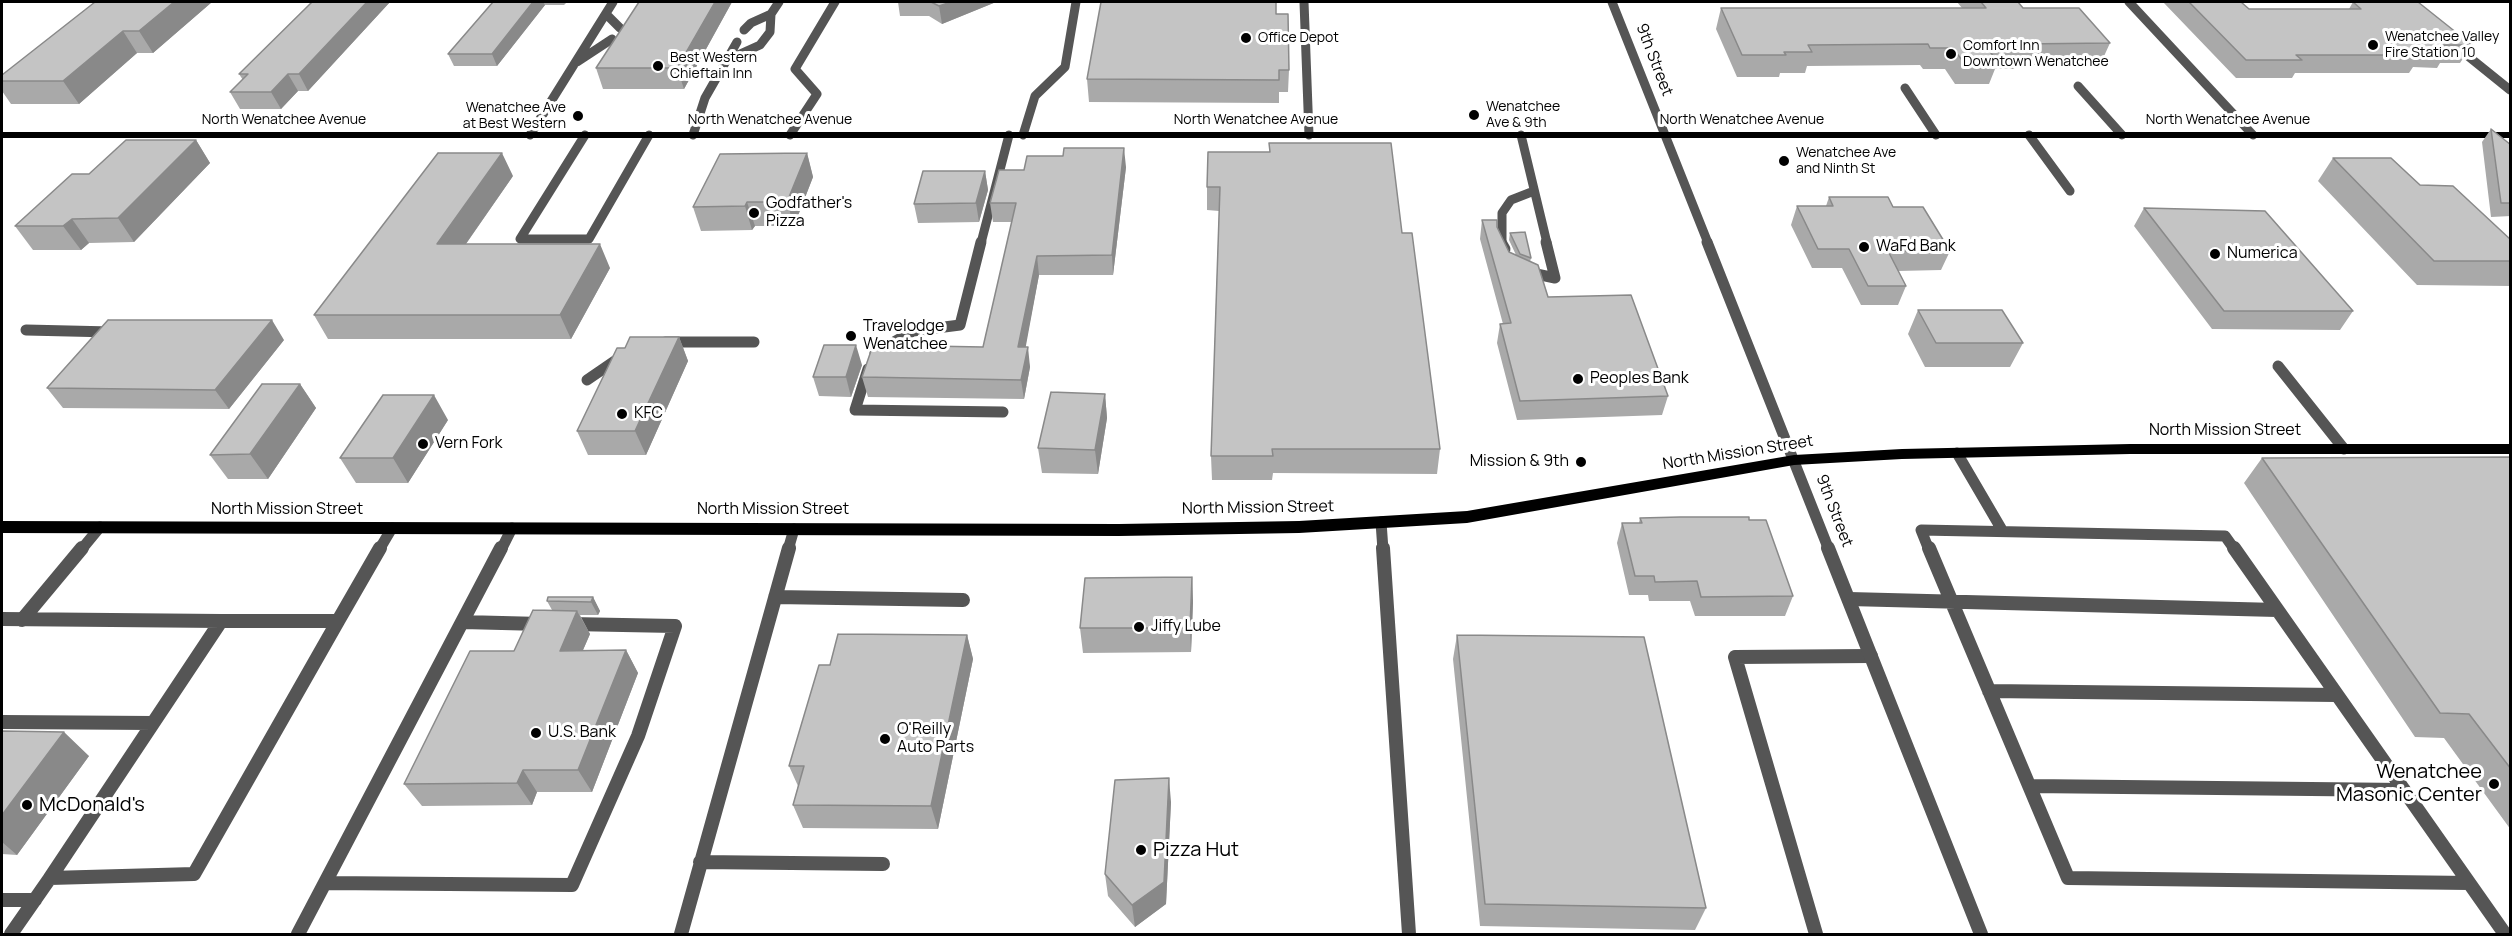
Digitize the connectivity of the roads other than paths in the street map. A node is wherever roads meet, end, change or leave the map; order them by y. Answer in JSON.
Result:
{"nodes":[{"id":1,"x":613,"y":2,"type":"edge"},
{"id":2,"x":779,"y":2,"type":"edge"},
{"id":3,"x":836,"y":2,"type":"edge"},
{"id":4,"x":1076,"y":2,"type":"edge"},
{"id":5,"x":1304,"y":2,"type":"edge"},
{"id":6,"x":1612,"y":2,"type":"edge"},
{"id":7,"x":2129,"y":2,"type":"edge"},
{"id":8,"x":606,"y":14,"type":"junction"},
{"id":9,"x":771,"y":14,"type":"junction"},
{"id":10,"x":620,"y":28,"type":"edge"},
{"id":11,"x":744,"y":30,"type":"dead end"},
{"id":12,"x":2447,"y":38,"type":"edge"},
{"id":13,"x":612,"y":39,"type":"edge"},
{"id":14,"x":737,"y":42,"type":"dead end"},
{"id":15,"x":729,"y":58,"type":"junction"},
{"id":16,"x":574,"y":64,"type":"junction"},
{"id":17,"x":2078,"y":86,"type":"dead end"},
{"id":18,"x":1905,"y":88,"type":"dead end"},
{"id":19,"x":2511,"y":90,"type":"edge"},
{"id":20,"x":2,"y":135,"type":"edge"},
{"id":21,"x":530,"y":135,"type":"junction"},
{"id":22,"x":585,"y":135,"type":"junction"},
{"id":23,"x":649,"y":135,"type":"junction"},
{"id":24,"x":693,"y":135,"type":"junction"},
{"id":25,"x":790,"y":135,"type":"junction"},
{"id":26,"x":1009,"y":135,"type":"junction"},
{"id":27,"x":1023,"y":135,"type":"junction"},
{"id":28,"x":1309,"y":135,"type":"junction"},
{"id":29,"x":1521,"y":135,"type":"junction"},
{"id":30,"x":1664,"y":135,"type":"junction"},
{"id":31,"x":1936,"y":135,"type":"junction"},
{"id":32,"x":2029,"y":135,"type":"junction"},
{"id":33,"x":2122,"y":135,"type":"junction"},
{"id":34,"x":2253,"y":135,"type":"junction"},
{"id":35,"x":2511,"y":135,"type":"edge"},
{"id":36,"x":2070,"y":190,"type":"dead end"},
{"id":37,"x":1534,"y":191,"type":"junction"},
{"id":38,"x":26,"y":330,"type":"dead end"},
{"id":39,"x":113,"y":332,"type":"edge"},
{"id":40,"x":754,"y":342,"type":"dead end"},
{"id":41,"x":658,"y":343,"type":"edge"},
{"id":42,"x":629,"y":351,"type":"edge"},
{"id":43,"x":2278,"y":366,"type":"dead end"},
{"id":44,"x":587,"y":380,"type":"dead end"},
{"id":45,"x":1003,"y":412,"type":"dead end"},
{"id":46,"x":2344,"y":449,"type":"junction"},
{"id":47,"x":2511,"y":450,"type":"edge"},
{"id":48,"x":1957,"y":453,"type":"junction"},
{"id":49,"x":1794,"y":460,"type":"junction"},
{"id":50,"x":1381,"y":522,"type":"junction"},
{"id":51,"x":2,"y":526,"type":"edge"},
{"id":52,"x":100,"y":527,"type":"junction"},
{"id":53,"x":392,"y":528,"type":"junction"},
{"id":54,"x":512,"y":528,"type":"junction"},
{"id":55,"x":794,"y":529,"type":"junction"},
{"id":56,"x":2002,"y":530,"type":"junction"},
{"id":57,"x":775,"y":597,"type":"junction"},
{"id":58,"x":1849,"y":599,"type":"junction"},
{"id":59,"x":963,"y":600,"type":"dead end"},
{"id":60,"x":1951,"y":601,"type":"junction"},
{"id":61,"x":2277,"y":610,"type":"junction"},
{"id":62,"x":2,"y":619,"type":"edge"},
{"id":63,"x":22,"y":620,"type":"junction"},
{"id":64,"x":221,"y":621,"type":"junction"},
{"id":65,"x":338,"y":621,"type":"junction"},
{"id":66,"x":463,"y":622,"type":"junction"},
{"id":67,"x":1871,"y":656,"type":"junction"},
{"id":68,"x":1989,"y":691,"type":"junction"},
{"id":69,"x":2336,"y":695,"type":"junction"},
{"id":70,"x":2,"y":722,"type":"edge"},
{"id":71,"x":153,"y":723,"type":"junction"},
{"id":72,"x":2030,"y":786,"type":"junction"},
{"id":73,"x":2404,"y":790,"type":"junction"},
{"id":74,"x":700,"y":862,"type":"junction"},
{"id":75,"x":883,"y":864,"type":"dead end"},
{"id":76,"x":50,"y":878,"type":"junction"},
{"id":77,"x":325,"y":883,"type":"junction"},
{"id":78,"x":2469,"y":883,"type":"junction"},
{"id":79,"x":2,"y":900,"type":"edge"},
{"id":80,"x":35,"y":900,"type":"junction"},
{"id":81,"x":11,"y":934,"type":"edge"},
{"id":82,"x":298,"y":934,"type":"edge"},
{"id":83,"x":681,"y":934,"type":"edge"},
{"id":84,"x":1409,"y":934,"type":"edge"},
{"id":85,"x":1816,"y":934,"type":"edge"},
{"id":86,"x":1981,"y":934,"type":"edge"},
{"id":87,"x":2505,"y":934,"type":"edge"}],
"edges":[{"from":1,"to":8,"type":"street"},
{"from":2,"to":9,"type":"street"},
{"from":3,"to":25,"type":"street"},
{"from":4,"to":27,"type":"street"},
{"from":5,"to":28,"type":"street"},
{"from":6,"to":30,"type":"street","name":"9th Street"},
{"from":7,"to":34,"type":"street"},
{"from":8,"to":10,"type":"street"},
{"from":8,"to":16,"type":"street"},
{"from":9,"to":11,"type":"street"},
{"from":9,"to":15,"type":"street"},
{"from":12,"to":19,"type":"street"},
{"from":13,"to":16,"type":"street"},
{"from":14,"to":15,"type":"street"},
{"from":15,"to":24,"type":"street"},
{"from":16,"to":21,"type":"street"},
{"from":17,"to":33,"type":"street"},
{"from":18,"to":31,"type":"street"},
{"from":20,"to":21,"type":"main road","name":"North Wenatchee Avenue"},
{"from":21,"to":22,"type":"main road","name":"North Wenatchee Avenue"},
{"from":22,"to":23,"type":"main road","name":"North Wenatchee Avenue"},
{"from":22,"to":23,"type":"street"},
{"from":23,"to":24,"type":"main road","name":"North Wenatchee Avenue"},
{"from":24,"to":25,"type":"main road","name":"North Wenatchee Avenue"},
{"from":25,"to":26,"type":"main road","name":"North Wenatchee Avenue"},
{"from":26,"to":27,"type":"main road","name":"North Wenatchee Avenue"},
{"from":26,"to":45,"type":"street"},
{"from":27,"to":28,"type":"main road","name":"North Wenatchee Avenue"},
{"from":28,"to":29,"type":"main road","name":"North Wenatchee Avenue"},
{"from":29,"to":30,"type":"main road","name":"North Wenatchee Avenue"},
{"from":29,"to":37,"type":"street"},
{"from":30,"to":31,"type":"main road","name":"North Wenatchee Avenue"},
{"from":30,"to":49,"type":"street","name":"9th Street"},
{"from":31,"to":32,"type":"main road","name":"North Wenatchee Avenue"},
{"from":32,"to":33,"type":"main road","name":"North Wenatchee Avenue"},
{"from":32,"to":36,"type":"street"},
{"from":33,"to":34,"type":"main road","name":"North Wenatchee Avenue"},
{"from":34,"to":35,"type":"main road","name":"North Wenatchee Avenue"},
{"from":37,"to":37,"type":"street"},
{"from":38,"to":39,"type":"street"},
{"from":40,"to":41,"type":"street"},
{"from":42,"to":44,"type":"street"},
{"from":43,"to":46,"type":"street"},
{"from":46,"to":47,"type":"main road","name":"North Mission Street"},
{"from":46,"to":48,"type":"main road","name":"North Mission Street"},
{"from":48,"to":49,"type":"main road","name":"North Mission Street"},
{"from":48,"to":56,"type":"street"},
{"from":49,"to":50,"type":"main road","name":"North Mission Street"},
{"from":49,"to":58,"type":"street","name":"9th Street"},
{"from":50,"to":55,"type":"main road","name":"North Mission Street"},
{"from":50,"to":84,"type":"street"},
{"from":51,"to":52,"type":"main road","name":"North Mission Street"},
{"from":52,"to":53,"type":"main road","name":"North Mission Street"},
{"from":52,"to":63,"type":"street"},
{"from":53,"to":54,"type":"main road","name":"North Mission Street"},
{"from":53,"to":65,"type":"street"},
{"from":54,"to":55,"type":"main road","name":"North Mission Street"},
{"from":54,"to":66,"type":"street"},
{"from":55,"to":57,"type":"street"},
{"from":56,"to":60,"type":"street"},
{"from":56,"to":61,"type":"street"},
{"from":57,"to":59,"type":"street"},
{"from":57,"to":74,"type":"street"},
{"from":58,"to":60,"type":"street"},
{"from":58,"to":67,"type":"street","name":"9th Street"},
{"from":60,"to":61,"type":"street"},
{"from":60,"to":68,"type":"street"},
{"from":61,"to":69,"type":"street"},
{"from":62,"to":63,"type":"street"},
{"from":63,"to":64,"type":"street"},
{"from":64,"to":65,"type":"street"},
{"from":64,"to":71,"type":"street"},
{"from":65,"to":76,"type":"street"},
{"from":66,"to":77,"type":"street"},
{"from":66,"to":77,"type":"street"},
{"from":67,"to":85,"type":"street"},
{"from":67,"to":86,"type":"street","name":"9th Street"},
{"from":68,"to":69,"type":"street"},
{"from":68,"to":72,"type":"street"},
{"from":69,"to":73,"type":"street"},
{"from":70,"to":71,"type":"street"},
{"from":71,"to":76,"type":"street"},
{"from":72,"to":73,"type":"street"},
{"from":72,"to":78,"type":"street"},
{"from":73,"to":78,"type":"street"},
{"from":74,"to":75,"type":"street"},
{"from":74,"to":83,"type":"street"},
{"from":76,"to":80,"type":"street"},
{"from":77,"to":82,"type":"street"},
{"from":78,"to":87,"type":"street"},
{"from":79,"to":80,"type":"street"},
{"from":80,"to":81,"type":"street"}]}
